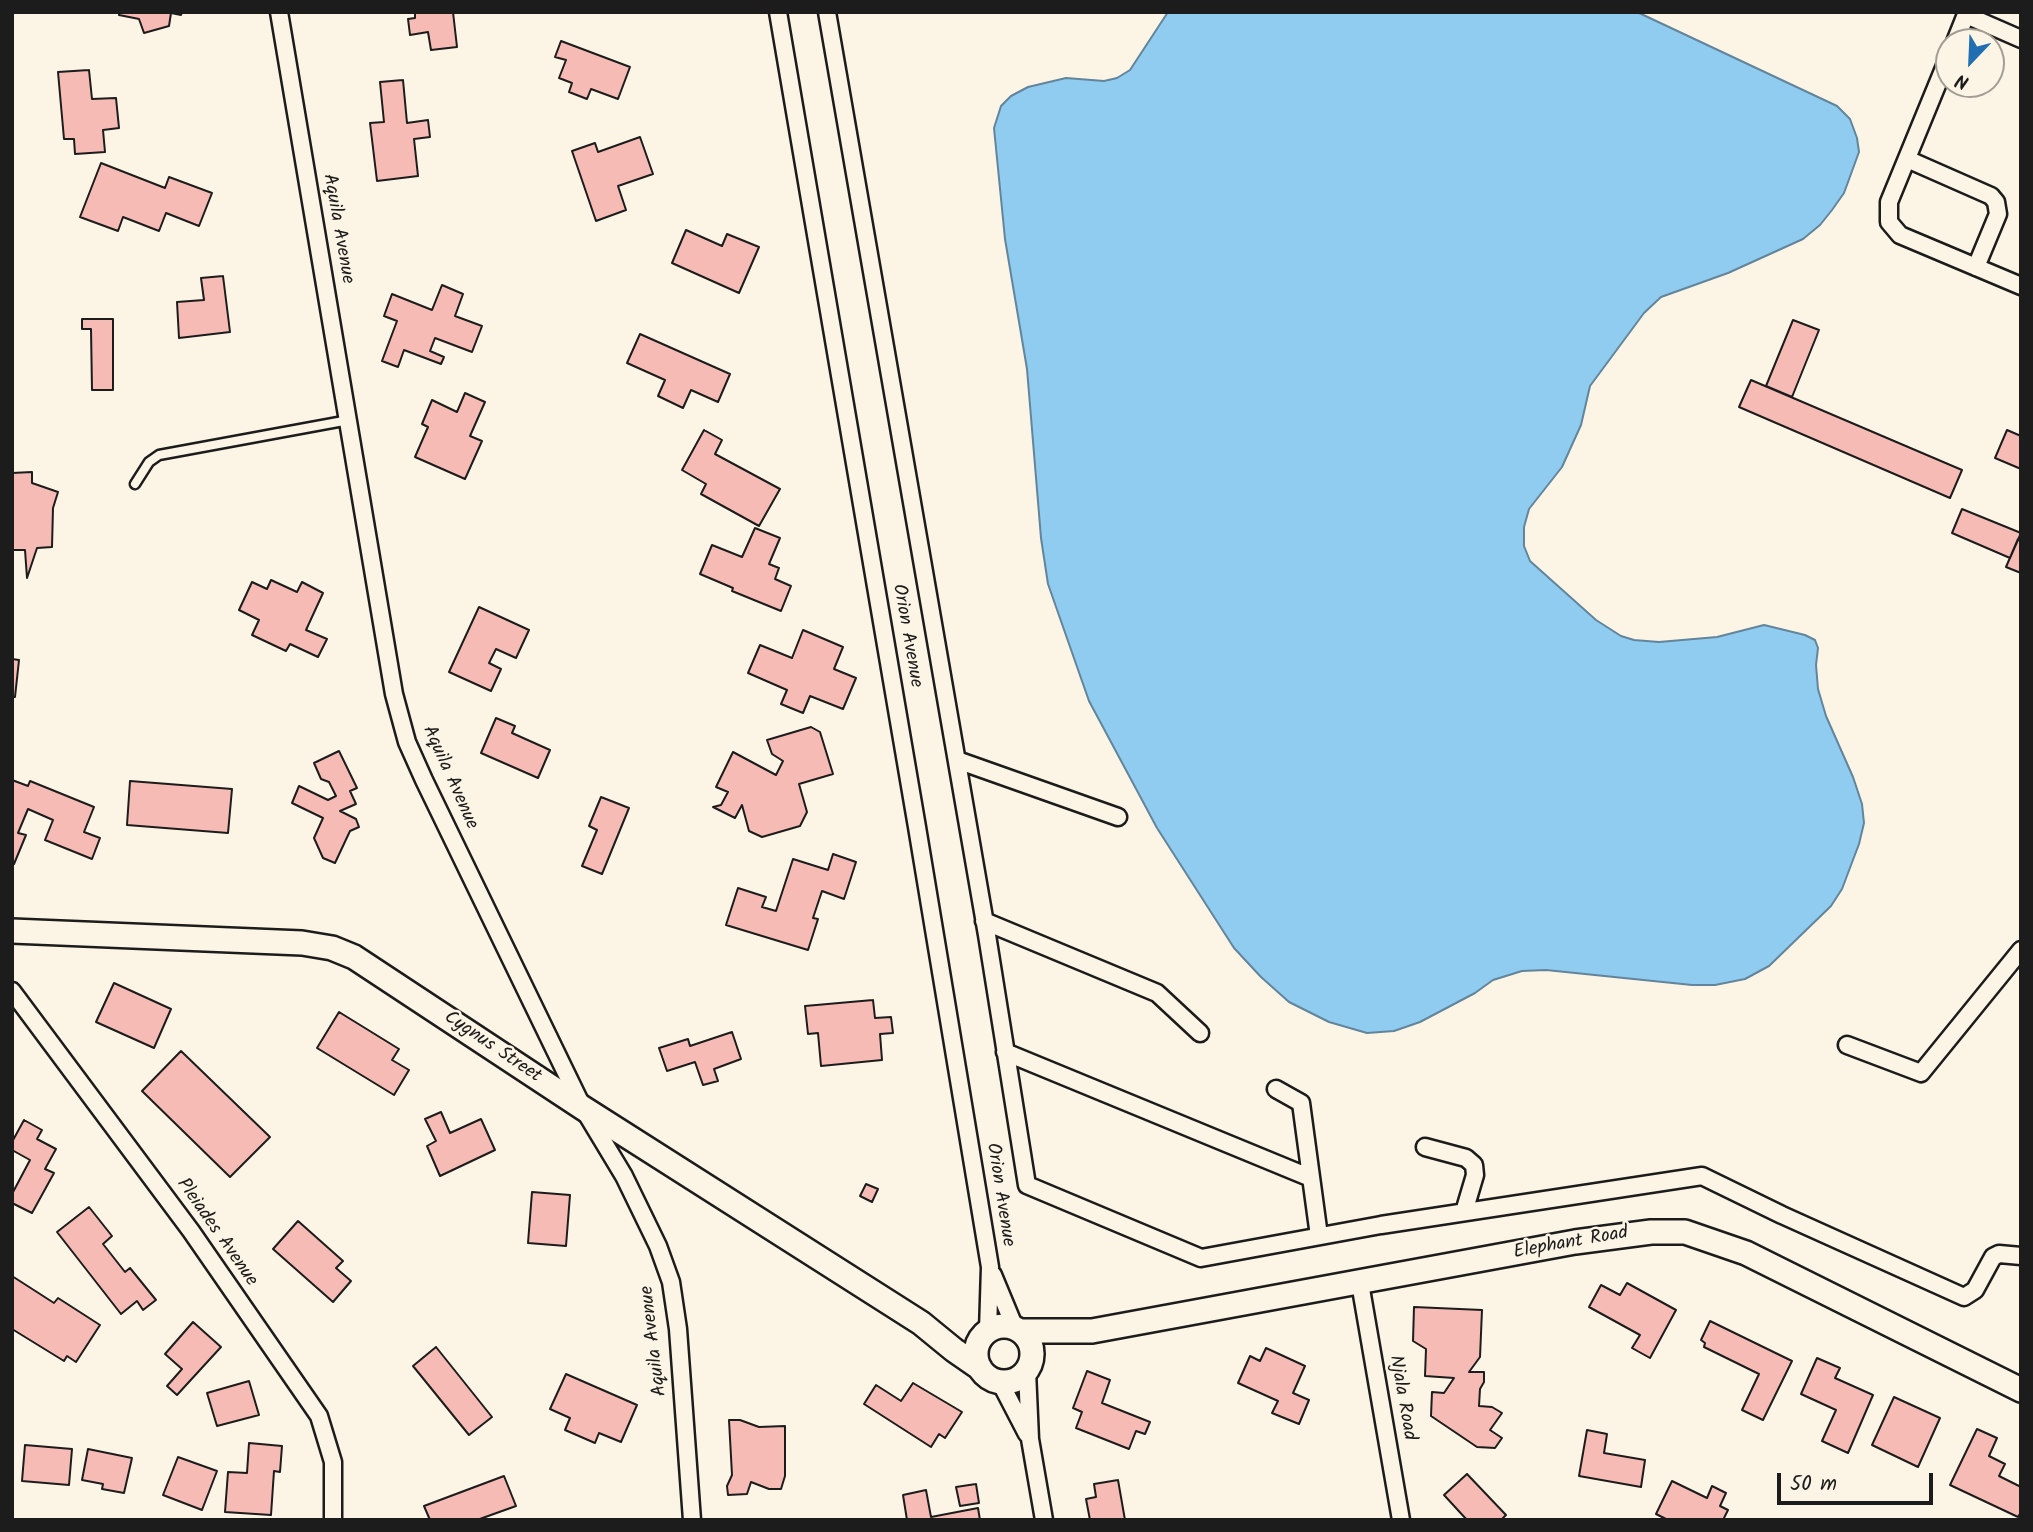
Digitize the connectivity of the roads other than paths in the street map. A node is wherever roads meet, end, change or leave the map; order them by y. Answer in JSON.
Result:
{"nodes":[{"id":1,"x":279,"y":12,"type":"edge"},
{"id":2,"x":778,"y":12,"type":"edge"},
{"id":3,"x":827,"y":12,"type":"edge"},
{"id":4,"x":1966,"y":14,"type":"edge"},
{"id":5,"x":2021,"y":39,"type":"edge"},
{"id":6,"x":1935,"y":90,"type":"edge"},
{"id":7,"x":1907,"y":159,"type":"junction"},
{"id":8,"x":1976,"y":267,"type":"junction"},
{"id":9,"x":2021,"y":286,"type":"edge"},
{"id":10,"x":349,"y":420,"type":"junction"},
{"id":11,"x":135,"y":484,"type":"dead end"},
{"id":12,"x":957,"y":760,"type":"junction"},
{"id":13,"x":1118,"y":817,"type":"dead end"},
{"id":14,"x":984,"y":921,"type":"junction"},
{"id":15,"x":12,"y":931,"type":"edge"},
{"id":16,"x":2021,"y":950,"type":"edge"},
{"id":17,"x":12,"y":992,"type":"edge"},
{"id":18,"x":1200,"y":1033,"type":"dead end"},
{"id":19,"x":1847,"y":1045,"type":"dead end"},
{"id":20,"x":1005,"y":1052,"type":"junction"},
{"id":21,"x":1276,"y":1088,"type":"dead end"},
{"id":22,"x":583,"y":1108,"type":"junction"},
{"id":23,"x":1425,"y":1147,"type":"dead end"},
{"id":24,"x":1311,"y":1178,"type":"junction"},
{"id":25,"x":1464,"y":1212,"type":"junction"},
{"id":26,"x":1319,"y":1236,"type":"junction"},
{"id":27,"x":2021,"y":1256,"type":"edge"},
{"id":28,"x":990,"y":1267,"type":"junction"},
{"id":29,"x":1360,"y":1283,"type":"junction"},
{"id":30,"x":922,"y":1323,"type":"junction"},
{"id":31,"x":1018,"y":1329,"type":"junction"},
{"id":32,"x":1091,"y":1331,"type":"junction"},
{"id":33,"x":985,"y":1334,"type":"junction"},
{"id":34,"x":1029,"y":1367,"type":"junction"},
{"id":35,"x":980,"y":1368,"type":"junction"},
{"id":36,"x":1000,"y":1382,"type":"junction"},
{"id":37,"x":2021,"y":1390,"type":"edge"},
{"id":38,"x":1030,"y":1439,"type":"junction"},
{"id":39,"x":333,"y":1520,"type":"edge"},
{"id":40,"x":692,"y":1520,"type":"edge"},
{"id":41,"x":1044,"y":1520,"type":"edge"},
{"id":42,"x":1401,"y":1520,"type":"edge"}],
"edges":[{"from":1,"to":10,"type":"street","name":"Aquila Avenue"},
{"from":2,"to":28,"type":"street","name":"Orion Avenue"},
{"from":3,"to":12,"type":"street"},
{"from":4,"to":5,"type":"street"},
{"from":6,"to":7,"type":"street"},
{"from":7,"to":8,"type":"street"},
{"from":7,"to":8,"type":"street"},
{"from":8,"to":9,"type":"street"},
{"from":10,"to":11,"type":"lane"},
{"from":10,"to":22,"type":"street","name":"Aquila Avenue"},
{"from":12,"to":13,"type":"street"},
{"from":12,"to":14,"type":"street"},
{"from":14,"to":18,"type":"street"},
{"from":14,"to":20,"type":"street"},
{"from":15,"to":22,"type":"street","name":"Cygnus Street"},
{"from":16,"to":19,"type":"street"},
{"from":17,"to":39,"type":"street","name":"Pleiades Avenue"},
{"from":20,"to":24,"type":"street"},
{"from":20,"to":26,"type":"street"},
{"from":21,"to":24,"type":"street"},
{"from":22,"to":30,"type":"street","name":"Cygnus Street"},
{"from":22,"to":40,"type":"street","name":"Aquila Avenue"},
{"from":23,"to":25,"type":"street"},
{"from":24,"to":26,"type":"street"},
{"from":25,"to":26,"type":"street"},
{"from":25,"to":27,"type":"street"},
{"from":28,"to":31,"type":"street","name":"Orion Avenue"},
{"from":28,"to":33,"type":"street","name":"Orion Avenue"},
{"from":29,"to":32,"type":"street","name":"Elephant Road"},
{"from":29,"to":37,"type":"street","name":"Elephant Road"},
{"from":29,"to":42,"type":"street","name":"Njala Road"},
{"from":30,"to":33,"type":"street","name":"Cygnus Street"},
{"from":30,"to":35,"type":"street","name":"Cygnus Street"},
{"from":31,"to":32,"type":"street","name":"Elephant Road"},
{"from":31,"to":33,"type":"street"},
{"from":31,"to":34,"type":"street"},
{"from":32,"to":34,"type":"street","name":"Elephant Road"},
{"from":33,"to":35,"type":"street"},
{"from":34,"to":36,"type":"street"},
{"from":34,"to":38,"type":"street"},
{"from":35,"to":36,"type":"street"},
{"from":36,"to":38,"type":"street"},
{"from":38,"to":41,"type":"street"}]}
